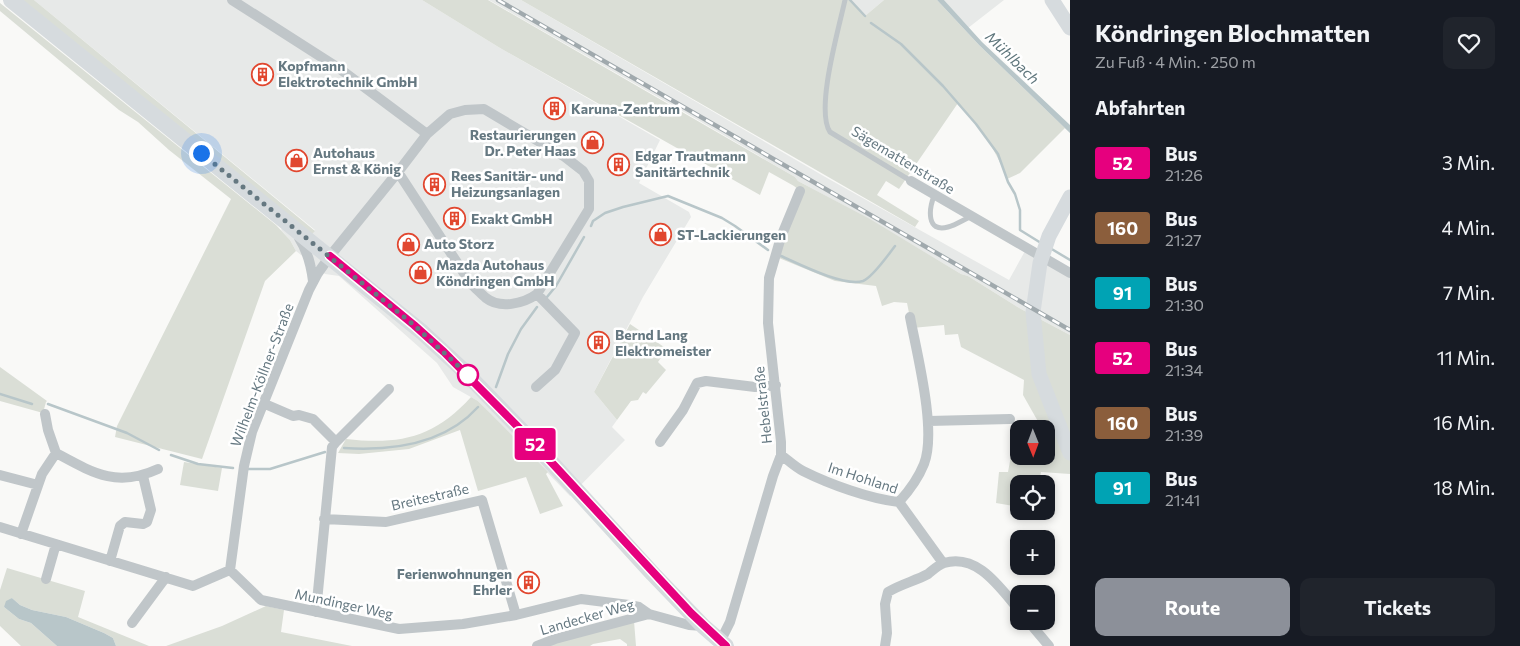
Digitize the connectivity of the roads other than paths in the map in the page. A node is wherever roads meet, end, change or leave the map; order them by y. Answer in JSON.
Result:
{"nodes":[{"id":1,"x":11,"y":0,"type":"edge"},
{"id":2,"x":232,"y":0,"type":"edge"},
{"id":3,"x":845,"y":0,"type":"edge"},
{"id":4,"x":1052,"y":0,"type":"edge"},
{"id":5,"x":1070,"y":28,"type":"edge"},
{"id":6,"x":427,"y":134,"type":"junction"},
{"id":7,"x":398,"y":172,"type":"junction"},
{"id":8,"x":910,"y":182,"type":"joint"},
{"id":9,"x":800,"y":191,"type":"dead end"},
{"id":10,"x":934,"y":196,"type":"junction"},
{"id":11,"x":1070,"y":198,"type":"edge"},
{"id":12,"x":970,"y":217,"type":"junction"},
{"id":13,"x":290,"y":224,"type":"junction"},
{"id":14,"x":330,"y":256,"type":"junction"},
{"id":15,"x":1070,"y":272,"type":"edge"},
{"id":16,"x":313,"y":281,"type":"junction"},
{"id":17,"x":537,"y":294,"type":"junction"},
{"id":18,"x":910,"y":317,"type":"dead end"},
{"id":19,"x":776,"y":385,"type":"junction"},
{"id":20,"x":536,"y":387,"type":"dead end"},
{"id":21,"x":389,"y":389,"type":"dead end"},
{"id":22,"x":265,"y":404,"type":"junction"},
{"id":23,"x":45,"y":414,"type":"dead end"},
{"id":24,"x":1010,"y":419,"type":"dead end"},
{"id":25,"x":929,"y":421,"type":"junction"},
{"id":26,"x":336,"y":442,"type":"junction"},
{"id":27,"x":660,"y":442,"type":"dead end"},
{"id":28,"x":56,"y":453,"type":"junction"},
{"id":29,"x":1070,"y":453,"type":"edge"},
{"id":30,"x":781,"y":455,"type":"junction"},
{"id":31,"x":158,"y":469,"type":"dead end"},
{"id":32,"x":0,"y":475,"type":"edge"},
{"id":33,"x":143,"y":476,"type":"junction"},
{"id":34,"x":38,"y":485,"type":"junction"},
{"id":35,"x":899,"y":502,"type":"junction"},
{"id":36,"x":324,"y":519,"type":"junction"},
{"id":37,"x":0,"y":527,"type":"edge"},
{"id":38,"x":21,"y":534,"type":"junction"},
{"id":39,"x":56,"y":544,"type":"junction"},
{"id":40,"x":110,"y":560,"type":"junction"},
{"id":41,"x":943,"y":563,"type":"junction"},
{"id":42,"x":230,"y":570,"type":"junction"},
{"id":43,"x":166,"y":577,"type":"junction"},
{"id":44,"x":46,"y":580,"type":"dead end"},
{"id":45,"x":1010,"y":600,"type":"edge"},
{"id":46,"x":316,"y":612,"type":"junction"},
{"id":47,"x":649,"y":614,"type":"junction"},
{"id":48,"x":516,"y":615,"type":"junction"},
{"id":49,"x":132,"y":623,"type":"dead end"},
{"id":50,"x":704,"y":626,"type":"junction"},
{"id":51,"x":1036,"y":630,"type":"edge"},
{"id":52,"x":723,"y":644,"type":"edge"},
{"id":53,"x":537,"y":646,"type":"edge"},
{"id":54,"x":885,"y":646,"type":"edge"},
{"id":55,"x":1049,"y":646,"type":"edge"}],
"edges":[{"from":1,"to":13,"type":"main road"},
{"from":2,"to":6,"type":"street"},
{"from":3,"to":8,"type":"lane","name":"Sägemattenstraße"},
{"from":4,"to":5,"type":"street"},
{"from":6,"to":7,"type":"street","name":"Wilhelm-Köllner-Straße"},
{"from":6,"to":17,"type":"street","name":"Wilhelm-Köllner-Straße"},
{"from":7,"to":14,"type":"street","name":"Wilhelm-Köllner-Straße"},
{"from":7,"to":17,"type":"street"},
{"from":8,"to":10,"type":"street","name":"Sägemattenstraße"},
{"from":9,"to":19,"type":"street","name":"Hebelstraße"},
{"from":10,"to":12,"type":"street","name":"Sägemattenstraße"},
{"from":10,"to":12,"type":"lane"},
{"from":11,"to":29,"type":"street"},
{"from":12,"to":15,"type":"street","name":"Sägemattenstraße"},
{"from":13,"to":14,"type":"main road"},
{"from":13,"to":16,"type":"street"},
{"from":14,"to":16,"type":"street","name":"Wilhelm-Köllner-Straße"},
{"from":14,"to":50,"type":"main road"},
{"from":16,"to":22,"type":"street","name":"Wilhelm-Köllner-Straße"},
{"from":17,"to":20,"type":"street"},
{"from":18,"to":25,"type":"street"},
{"from":19,"to":27,"type":"street"},
{"from":19,"to":30,"type":"street","name":"Hebelstraße"},
{"from":21,"to":26,"type":"street"},
{"from":22,"to":26,"type":"street"},
{"from":22,"to":42,"type":"street","name":"Wilhelm-Köllner-Straße"},
{"from":23,"to":28,"type":"street"},
{"from":24,"to":25,"type":"street"},
{"from":25,"to":35,"type":"street"},
{"from":26,"to":36,"type":"street"},
{"from":28,"to":33,"type":"street"},
{"from":28,"to":34,"type":"street"},
{"from":30,"to":35,"type":"street","name":"Im Hohland"},
{"from":30,"to":52,"type":"street","name":"Hebelstraße"},
{"from":31,"to":33,"type":"street"},
{"from":32,"to":34,"type":"street"},
{"from":33,"to":40,"type":"street"},
{"from":34,"to":38,"type":"street"},
{"from":35,"to":41,"type":"street","name":"Im Hohland"},
{"from":36,"to":46,"type":"street"},
{"from":36,"to":48,"type":"street","name":"Breitestraße"},
{"from":37,"to":38,"type":"street"},
{"from":38,"to":39,"type":"street"},
{"from":39,"to":40,"type":"street"},
{"from":39,"to":44,"type":"street"},
{"from":40,"to":43,"type":"street"},
{"from":41,"to":45,"type":"street"},
{"from":41,"to":54,"type":"street"},
{"from":42,"to":43,"type":"street"},
{"from":42,"to":46,"type":"street","name":"Mundinger Weg"},
{"from":43,"to":49,"type":"street"},
{"from":46,"to":48,"type":"street","name":"Mundinger Weg"},
{"from":47,"to":48,"type":"street","name":"Mundinger Weg"},
{"from":47,"to":50,"type":"street","name":"Landecker Weg"},
{"from":47,"to":53,"type":"street","name":"Landecker Weg"},
{"from":50,"to":52,"type":"main road"},
{"from":51,"to":55,"type":"street"}]}
